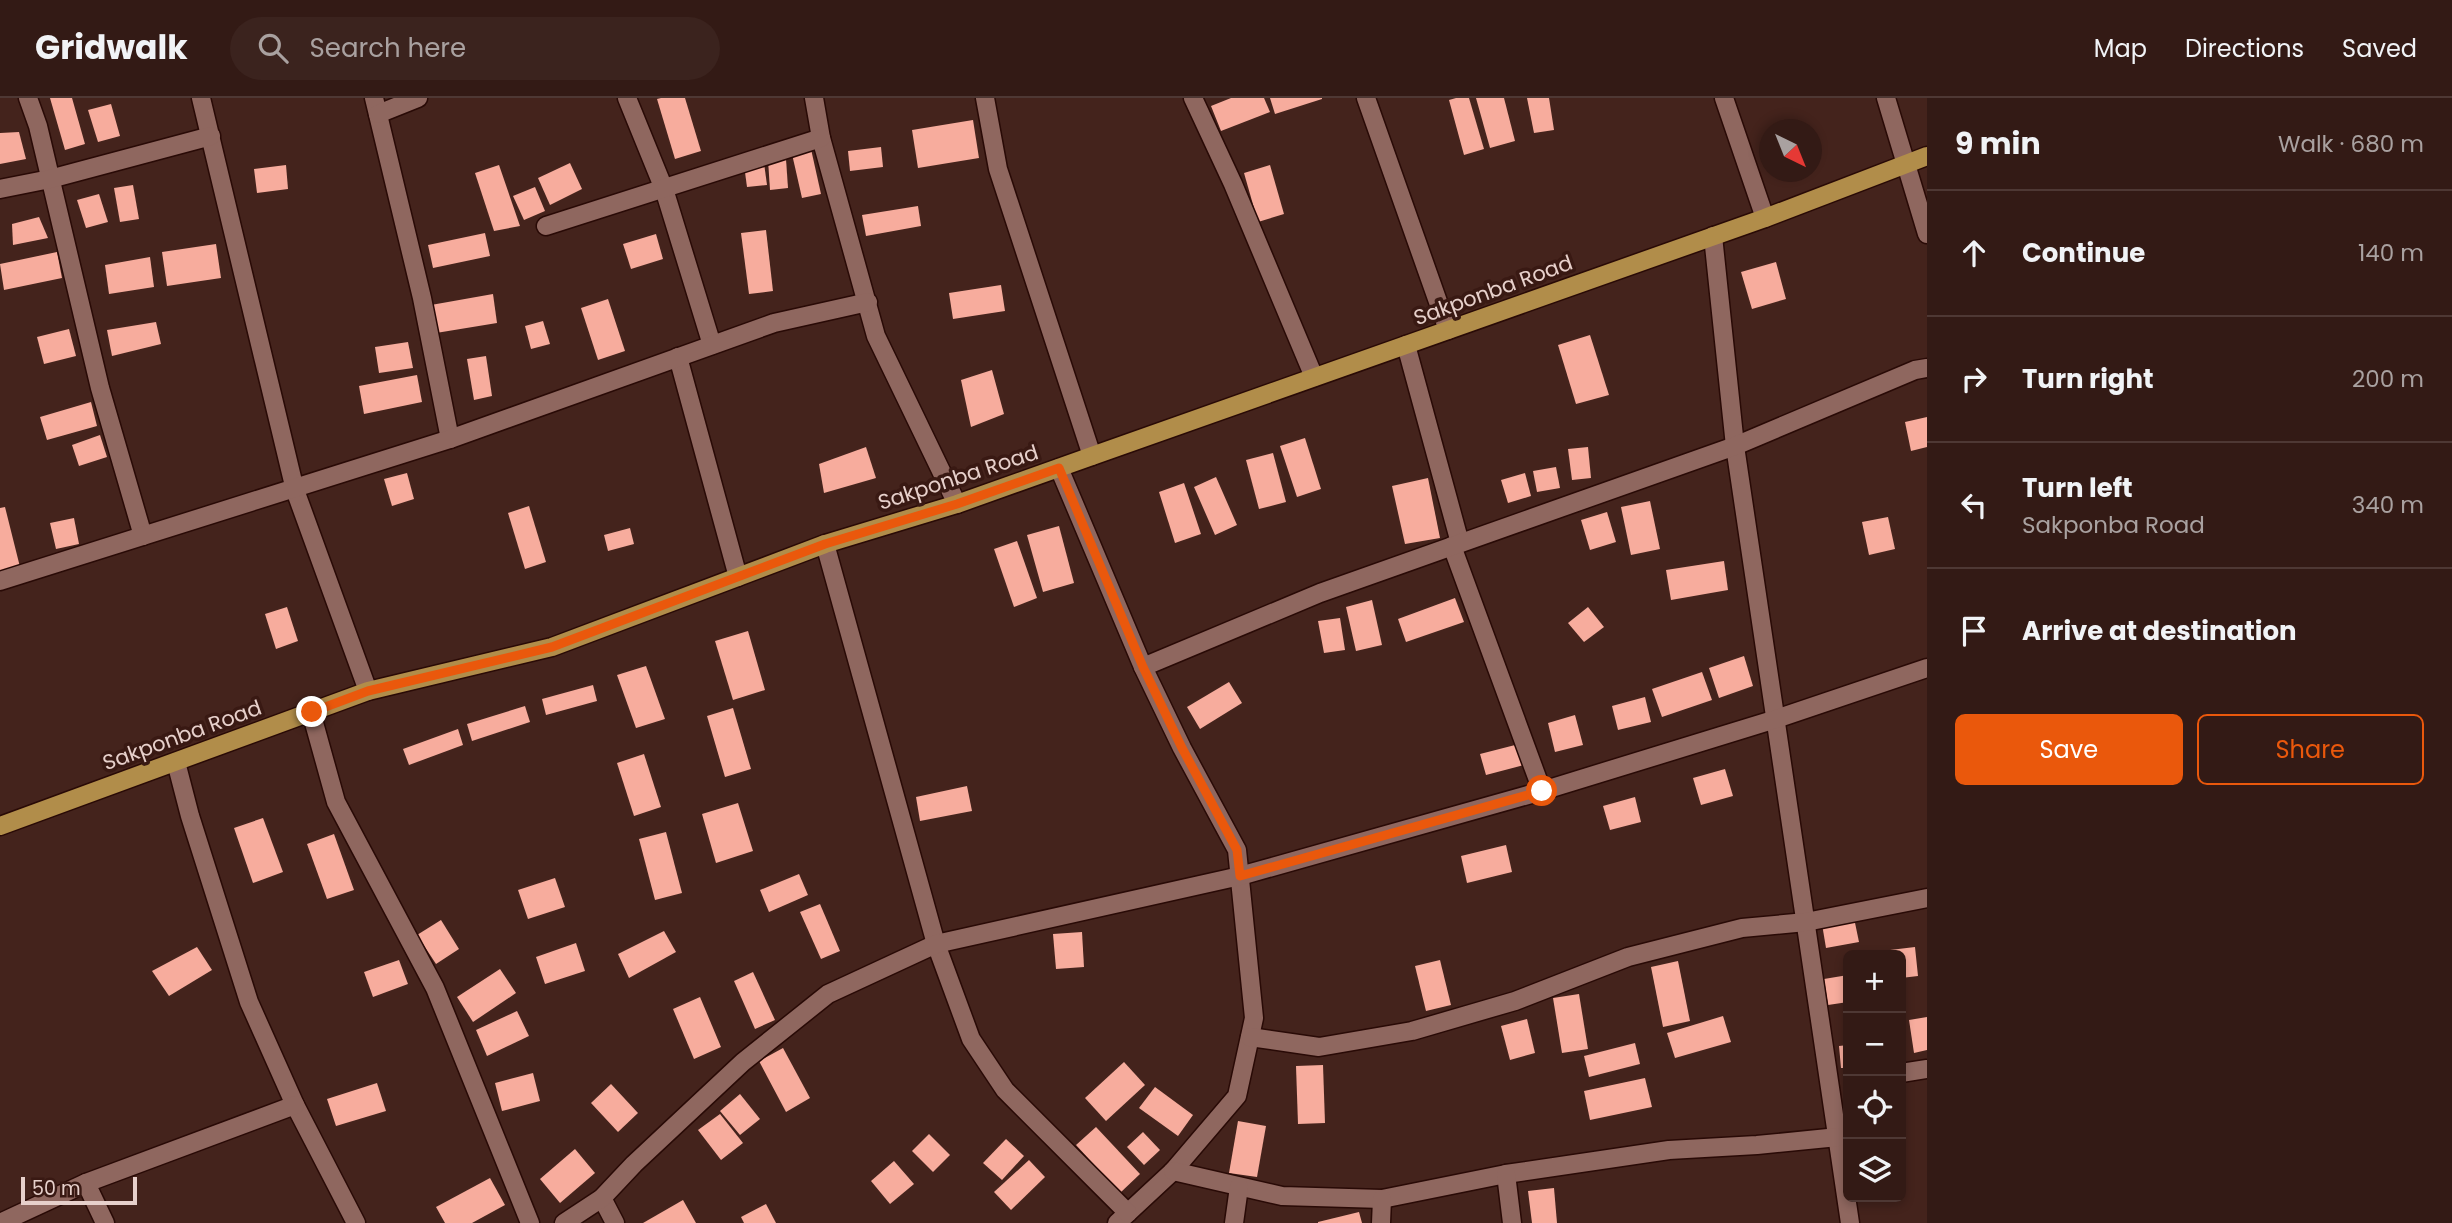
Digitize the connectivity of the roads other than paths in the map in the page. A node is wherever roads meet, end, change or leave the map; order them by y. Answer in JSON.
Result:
{"nodes":[{"id":1,"x":28,"y":98,"type":"edge"},
{"id":2,"x":201,"y":98,"type":"edge"},
{"id":3,"x":418,"y":98,"type":"edge"},
{"id":4,"x":627,"y":98,"type":"edge"},
{"id":5,"x":814,"y":98,"type":"edge"},
{"id":6,"x":985,"y":98,"type":"edge"},
{"id":7,"x":1193,"y":98,"type":"edge"},
{"id":8,"x":1366,"y":98,"type":"edge"},
{"id":9,"x":1724,"y":98,"type":"edge"},
{"id":10,"x":1886,"y":98,"type":"edge"},
{"id":11,"x":376,"y":106,"type":"edge"},
{"id":12,"x":211,"y":136,"type":"junction"},
{"id":13,"x":821,"y":138,"type":"junction"},
{"id":14,"x":1927,"y":156,"type":"edge"},
{"id":15,"x":1906,"y":164,"type":"junction"},
{"id":16,"x":50,"y":179,"type":"junction"},
{"id":17,"x":0,"y":189,"type":"edge"},
{"id":18,"x":664,"y":189,"type":"junction"},
{"id":19,"x":1765,"y":218,"type":"junction"},
{"id":20,"x":546,"y":226,"type":"dead end"},
{"id":21,"x":1927,"y":234,"type":"edge"},
{"id":22,"x":1713,"y":236,"type":"junction"},
{"id":23,"x":868,"y":302,"type":"junction"},
{"id":24,"x":1448,"y":330,"type":"junction"},
{"id":25,"x":712,"y":345,"type":"junction"},
{"id":26,"x":1406,"y":345,"type":"junction"},
{"id":27,"x":678,"y":357,"type":"junction"},
{"id":28,"x":1927,"y":368,"type":"edge"},
{"id":29,"x":1314,"y":377,"type":"junction"},
{"id":30,"x":450,"y":439,"type":"junction"},
{"id":31,"x":1735,"y":446,"type":"junction"},
{"id":32,"x":1092,"y":456,"type":"junction"},
{"id":33,"x":1059,"y":468,"type":"junction"},
{"id":34,"x":295,"y":490,"type":"junction"},
{"id":35,"x":957,"y":504,"type":"junction"},
{"id":36,"x":143,"y":536,"type":"junction"},
{"id":37,"x":825,"y":544,"type":"junction"},
{"id":38,"x":1456,"y":544,"type":"junction"},
{"id":39,"x":737,"y":577,"type":"junction"},
{"id":40,"x":0,"y":581,"type":"edge"},
{"id":41,"x":1143,"y":667,"type":"junction"},
{"id":42,"x":1927,"y":668,"type":"edge"},
{"id":43,"x":368,"y":691,"type":"junction"},
{"id":44,"x":312,"y":712,"type":"junction"},
{"id":45,"x":1776,"y":719,"type":"junction"},
{"id":46,"x":176,"y":762,"type":"junction"},
{"id":47,"x":1542,"y":791,"type":"junction"},
{"id":48,"x":0,"y":826,"type":"edge"},
{"id":49,"x":1240,"y":876,"type":"junction"},
{"id":50,"x":1927,"y":898,"type":"edge"},
{"id":51,"x":1806,"y":922,"type":"junction"},
{"id":52,"x":936,"y":944,"type":"junction"},
{"id":53,"x":1250,"y":1037,"type":"junction"},
{"id":54,"x":1927,"y":1069,"type":"edge"},
{"id":55,"x":1906,"y":1072,"type":"edge"},
{"id":56,"x":1839,"y":1084,"type":"edge"},
{"id":57,"x":295,"y":1105,"type":"junction"},
{"id":58,"x":1838,"y":1137,"type":"junction"},
{"id":59,"x":1173,"y":1171,"type":"junction"},
{"id":60,"x":1506,"y":1174,"type":"junction"},
{"id":61,"x":86,"y":1183,"type":"junction"},
{"id":62,"x":1240,"y":1186,"type":"junction"},
{"id":63,"x":602,"y":1198,"type":"junction"},
{"id":64,"x":1382,"y":1199,"type":"junction"},
{"id":65,"x":1123,"y":1218,"type":"edge"},
{"id":66,"x":0,"y":1223,"type":"edge"},
{"id":67,"x":105,"y":1223,"type":"edge"},
{"id":68,"x":356,"y":1223,"type":"edge"},
{"id":69,"x":530,"y":1223,"type":"edge"},
{"id":70,"x":564,"y":1223,"type":"edge"},
{"id":71,"x":615,"y":1223,"type":"edge"},
{"id":72,"x":1234,"y":1223,"type":"edge"},
{"id":73,"x":1381,"y":1223,"type":"edge"},
{"id":74,"x":1512,"y":1223,"type":"edge"},
{"id":75,"x":1850,"y":1223,"type":"edge"}],
"edges":[{"from":1,"to":16,"type":"street"},
{"from":2,"to":12,"type":"street"},
{"from":3,"to":11,"type":"street"},
{"from":4,"to":18,"type":"street"},
{"from":5,"to":13,"type":"street"},
{"from":6,"to":32,"type":"street"},
{"from":7,"to":29,"type":"street"},
{"from":8,"to":24,"type":"street"},
{"from":9,"to":19,"type":"street"},
{"from":10,"to":15,"type":"street"},
{"from":11,"to":30,"type":"street"},
{"from":12,"to":16,"type":"street"},
{"from":12,"to":34,"type":"street"},
{"from":13,"to":18,"type":"street"},
{"from":13,"to":23,"type":"street"},
{"from":14,"to":15,"type":"main road","name":"Sakponba Road"},
{"from":15,"to":19,"type":"main road","name":"Sakponba Road"},
{"from":15,"to":21,"type":"street"},
{"from":16,"to":17,"type":"street"},
{"from":16,"to":36,"type":"street"},
{"from":18,"to":20,"type":"street"},
{"from":18,"to":25,"type":"street"},
{"from":19,"to":22,"type":"main road","name":"Sakponba Road"},
{"from":22,"to":24,"type":"main road","name":"Sakponba Road"},
{"from":22,"to":31,"type":"street"},
{"from":23,"to":25,"type":"street"},
{"from":23,"to":35,"type":"street"},
{"from":24,"to":26,"type":"main road","name":"Sakponba Road"},
{"from":25,"to":27,"type":"street"},
{"from":26,"to":29,"type":"main road","name":"Sakponba Road"},
{"from":26,"to":38,"type":"street"},
{"from":27,"to":30,"type":"street"},
{"from":27,"to":39,"type":"street"},
{"from":28,"to":31,"type":"street"},
{"from":29,"to":32,"type":"main road","name":"Sakponba Road"},
{"from":30,"to":34,"type":"street"},
{"from":31,"to":38,"type":"street"},
{"from":31,"to":45,"type":"street"},
{"from":32,"to":33,"type":"main road","name":"Sakponba Road"},
{"from":33,"to":35,"type":"main road","name":"Sakponba Road"},
{"from":33,"to":41,"type":"street"},
{"from":34,"to":36,"type":"street"},
{"from":34,"to":43,"type":"street"},
{"from":35,"to":37,"type":"main road","name":"Sakponba Road"},
{"from":36,"to":40,"type":"street"},
{"from":37,"to":39,"type":"main road","name":"Sakponba Road"},
{"from":37,"to":52,"type":"street"},
{"from":38,"to":41,"type":"street"},
{"from":38,"to":47,"type":"street"},
{"from":39,"to":43,"type":"main road","name":"Sakponba Road"},
{"from":41,"to":49,"type":"street"},
{"from":42,"to":45,"type":"street"},
{"from":43,"to":44,"type":"main road","name":"Sakponba Road"},
{"from":44,"to":46,"type":"main road","name":"Sakponba Road"},
{"from":44,"to":69,"type":"street"},
{"from":45,"to":47,"type":"street"},
{"from":45,"to":51,"type":"street"},
{"from":46,"to":48,"type":"main road","name":"Sakponba Road"},
{"from":46,"to":57,"type":"street"},
{"from":47,"to":49,"type":"street"},
{"from":49,"to":52,"type":"street"},
{"from":49,"to":53,"type":"street"},
{"from":50,"to":51,"type":"street"},
{"from":51,"to":53,"type":"street"},
{"from":51,"to":56,"type":"street"},
{"from":52,"to":63,"type":"street"},
{"from":52,"to":65,"type":"street"},
{"from":53,"to":59,"type":"street"},
{"from":54,"to":55,"type":"street"},
{"from":56,"to":58,"type":"street"},
{"from":57,"to":61,"type":"street"},
{"from":57,"to":68,"type":"street"},
{"from":58,"to":60,"type":"street"},
{"from":58,"to":75,"type":"street"},
{"from":59,"to":62,"type":"street"},
{"from":59,"to":65,"type":"street"},
{"from":60,"to":64,"type":"street"},
{"from":60,"to":74,"type":"street"},
{"from":61,"to":66,"type":"street"},
{"from":61,"to":67,"type":"street"},
{"from":62,"to":64,"type":"street"},
{"from":62,"to":72,"type":"street"},
{"from":63,"to":70,"type":"street"},
{"from":63,"to":71,"type":"street"},
{"from":64,"to":73,"type":"street"}]}
